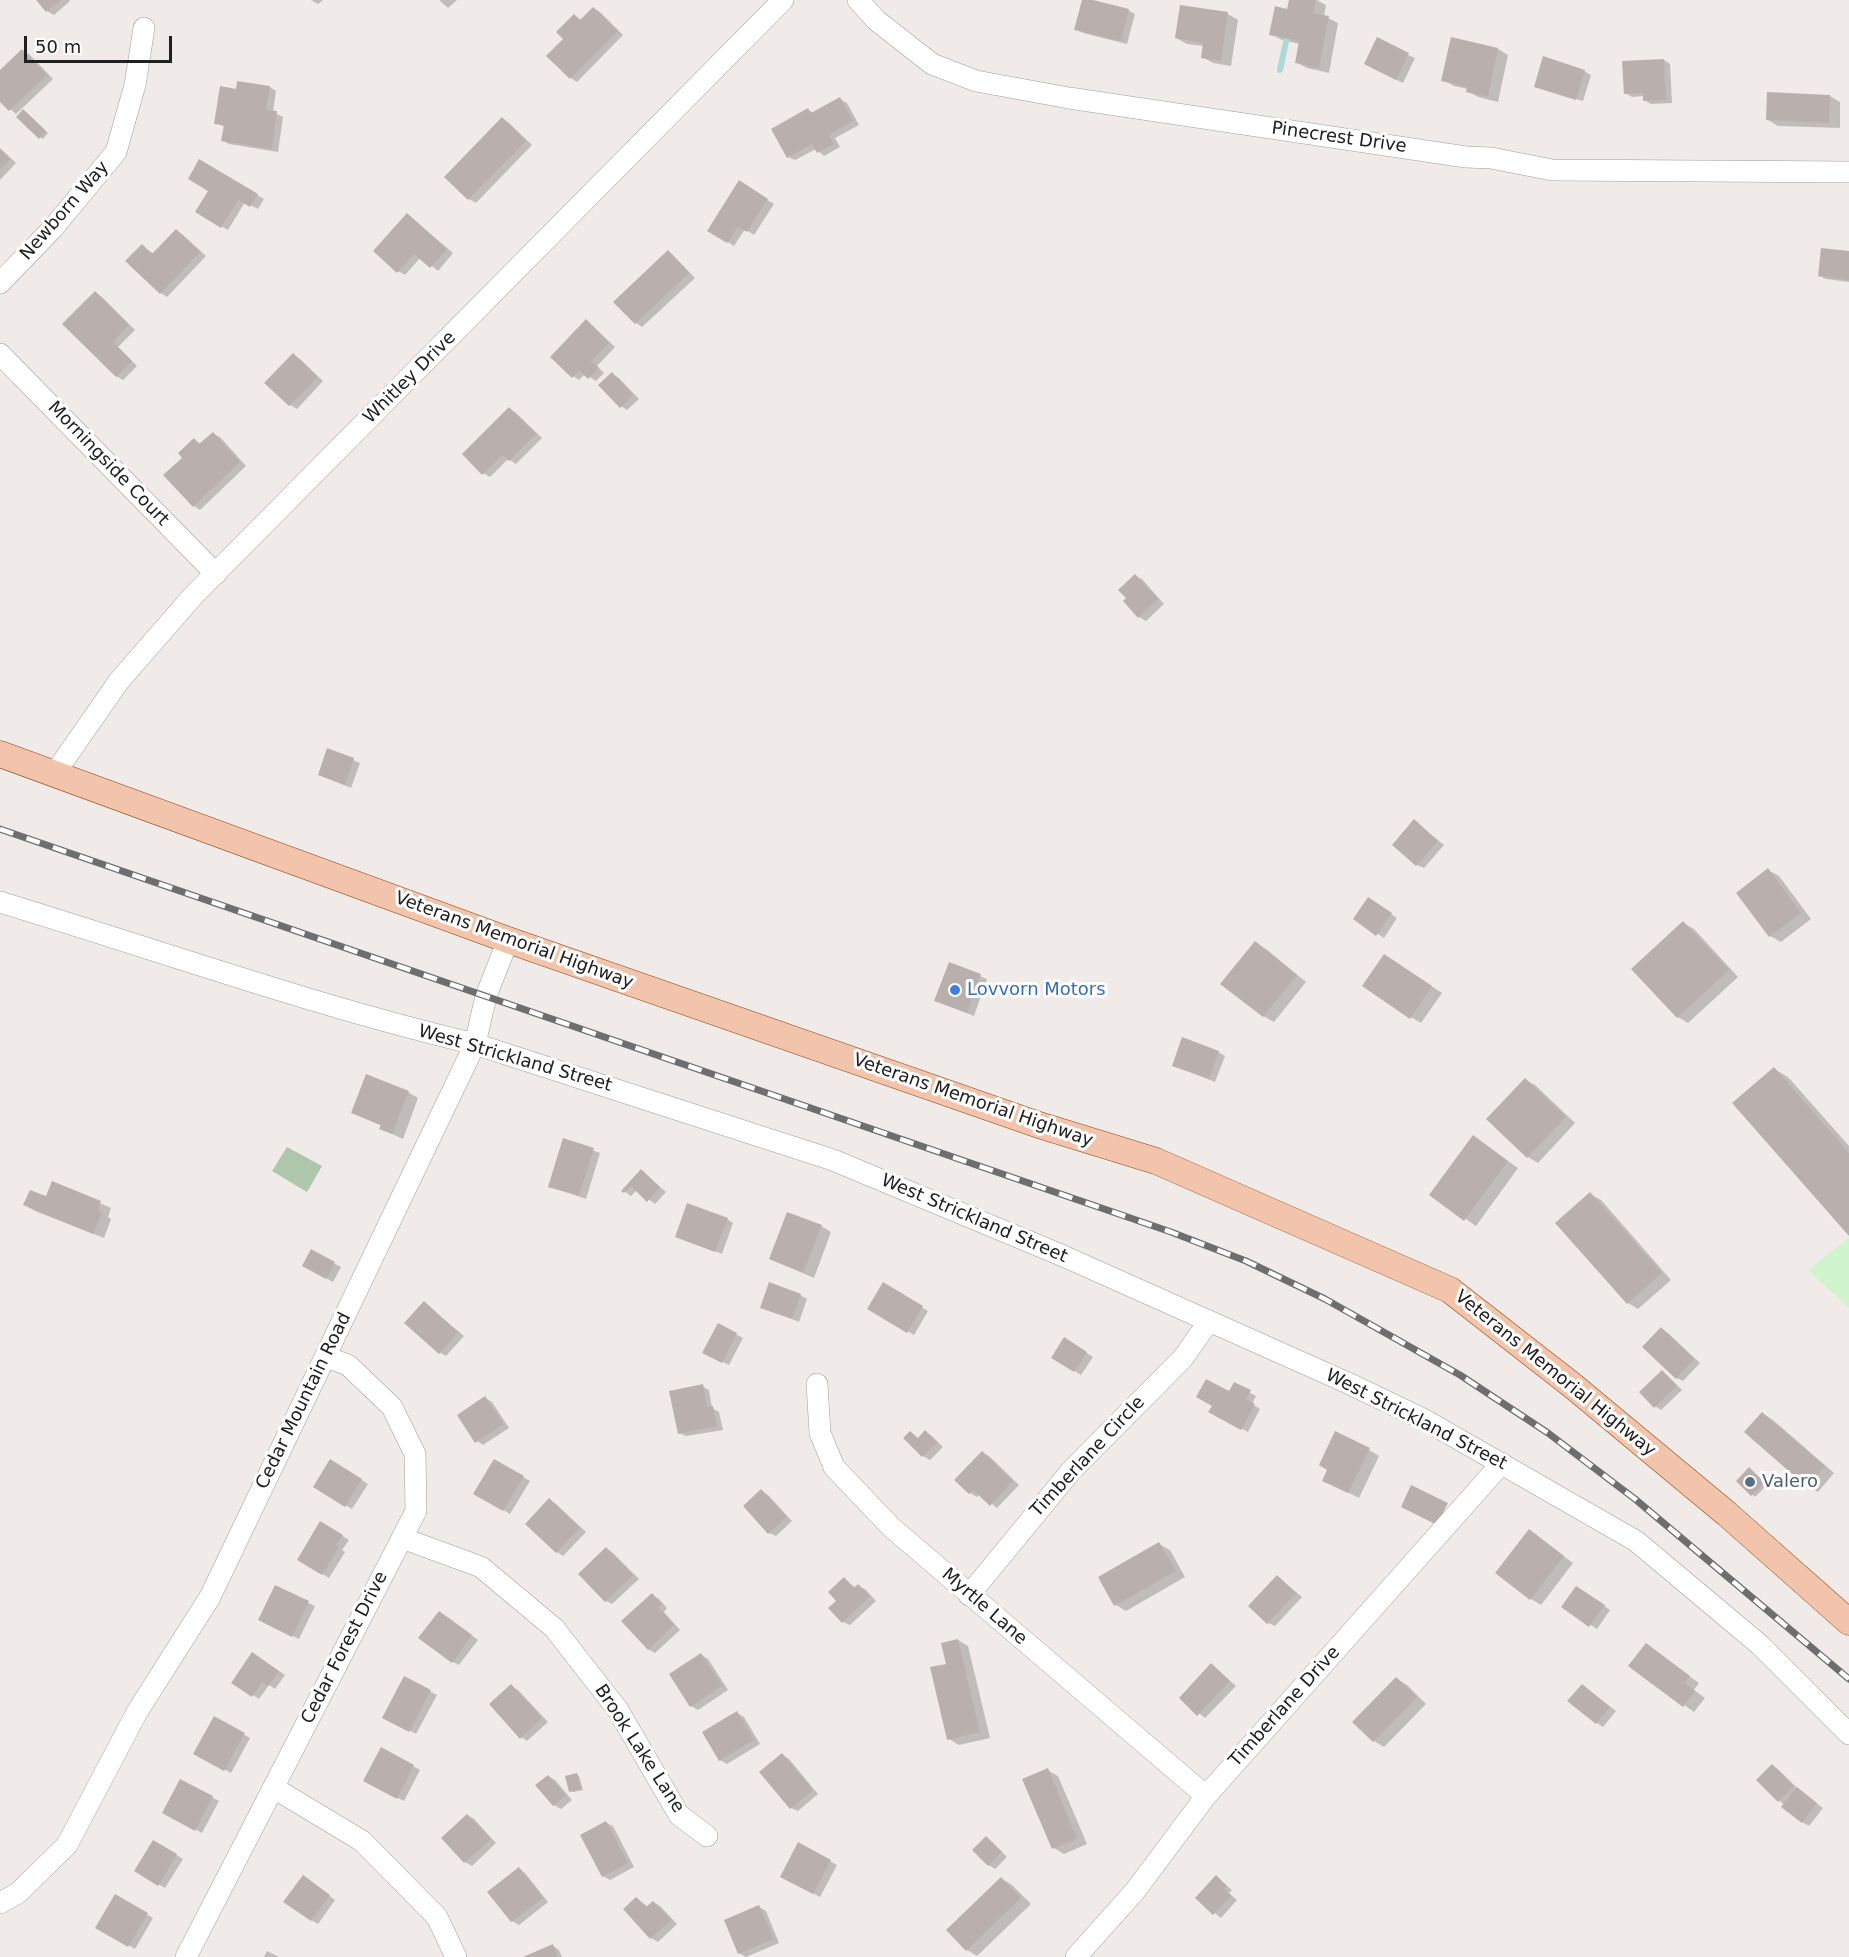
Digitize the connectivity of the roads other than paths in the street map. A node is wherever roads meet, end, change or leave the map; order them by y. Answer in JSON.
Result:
{"nodes":[{"id":1,"x":783,"y":0,"type":"edge"},
{"id":2,"x":858,"y":0,"type":"edge"},
{"id":3,"x":144,"y":28,"type":"dead end"},
{"id":4,"x":1849,"y":172,"type":"edge"},
{"id":5,"x":0,"y":284,"type":"edge"},
{"id":6,"x":0,"y":354,"type":"edge"},
{"id":7,"x":216,"y":574,"type":"junction"},
{"id":8,"x":0,"y":754,"type":"edge"},
{"id":9,"x":55,"y":773,"type":"junction"},
{"id":10,"x":0,"y":902,"type":"edge"},
{"id":11,"x":508,"y":940,"type":"junction"},
{"id":12,"x":475,"y":1044,"type":"junction"},
{"id":13,"x":1209,"y":1321,"type":"junction"},
{"id":14,"x":326,"y":1357,"type":"junction"},
{"id":15,"x":817,"y":1384,"type":"dead end"},
{"id":16,"x":1502,"y":1462,"type":"junction"},
{"id":17,"x":402,"y":1538,"type":"junction"},
{"id":18,"x":969,"y":1594,"type":"junction"},
{"id":19,"x":1849,"y":1622,"type":"edge"},
{"id":20,"x":1849,"y":1734,"type":"edge"},
{"id":21,"x":273,"y":1788,"type":"junction"},
{"id":22,"x":1206,"y":1796,"type":"junction"},
{"id":23,"x":707,"y":1836,"type":"dead end"},
{"id":24,"x":0,"y":1903,"type":"edge"},
{"id":25,"x":186,"y":1957,"type":"edge"},
{"id":26,"x":456,"y":1957,"type":"edge"},
{"id":27,"x":1076,"y":1957,"type":"edge"}],
"edges":[{"from":1,"to":7,"type":"street","name":"Whitley Drive"},
{"from":2,"to":4,"type":"street","name":"Pinecrest Drive"},
{"from":3,"to":5,"type":"street","name":"Newborn Way"},
{"from":6,"to":7,"type":"street","name":"Morningside Court"},
{"from":7,"to":9,"type":"street","name":"Whitley Drive"},
{"from":8,"to":9,"type":"main road","name":"Veterans Memorial Highway"},
{"from":9,"to":11,"type":"main road","name":"Veterans Memorial Highway"},
{"from":10,"to":12,"type":"street","name":"West Strickland Street"},
{"from":11,"to":12,"type":"street","name":"Cedar Mountain Road"},
{"from":11,"to":19,"type":"main road","name":"Veterans Memorial Highway"},
{"from":12,"to":13,"type":"street","name":"West Strickland Street"},
{"from":12,"to":14,"type":"street","name":"Cedar Mountain Road"},
{"from":13,"to":16,"type":"street","name":"West Strickland Street"},
{"from":13,"to":18,"type":"street","name":"Timberlane Circle"},
{"from":14,"to":17,"type":"street","name":"Cedar Forest Drive"},
{"from":14,"to":24,"type":"street","name":"Cedar Mountain Road"},
{"from":15,"to":18,"type":"street","name":"Myrtle Lane"},
{"from":16,"to":20,"type":"street","name":"West Strickland Street"},
{"from":16,"to":22,"type":"street","name":"Timberlane Drive"},
{"from":17,"to":21,"type":"street","name":"Cedar Forest Drive"},
{"from":17,"to":23,"type":"street","name":"Brook Lake Lane"},
{"from":18,"to":22,"type":"street","name":"Myrtle Lane"},
{"from":21,"to":25,"type":"street","name":"Cedar Forest Drive"},
{"from":21,"to":26,"type":"street"},
{"from":22,"to":27,"type":"street","name":"Timberlane Drive"}]}
